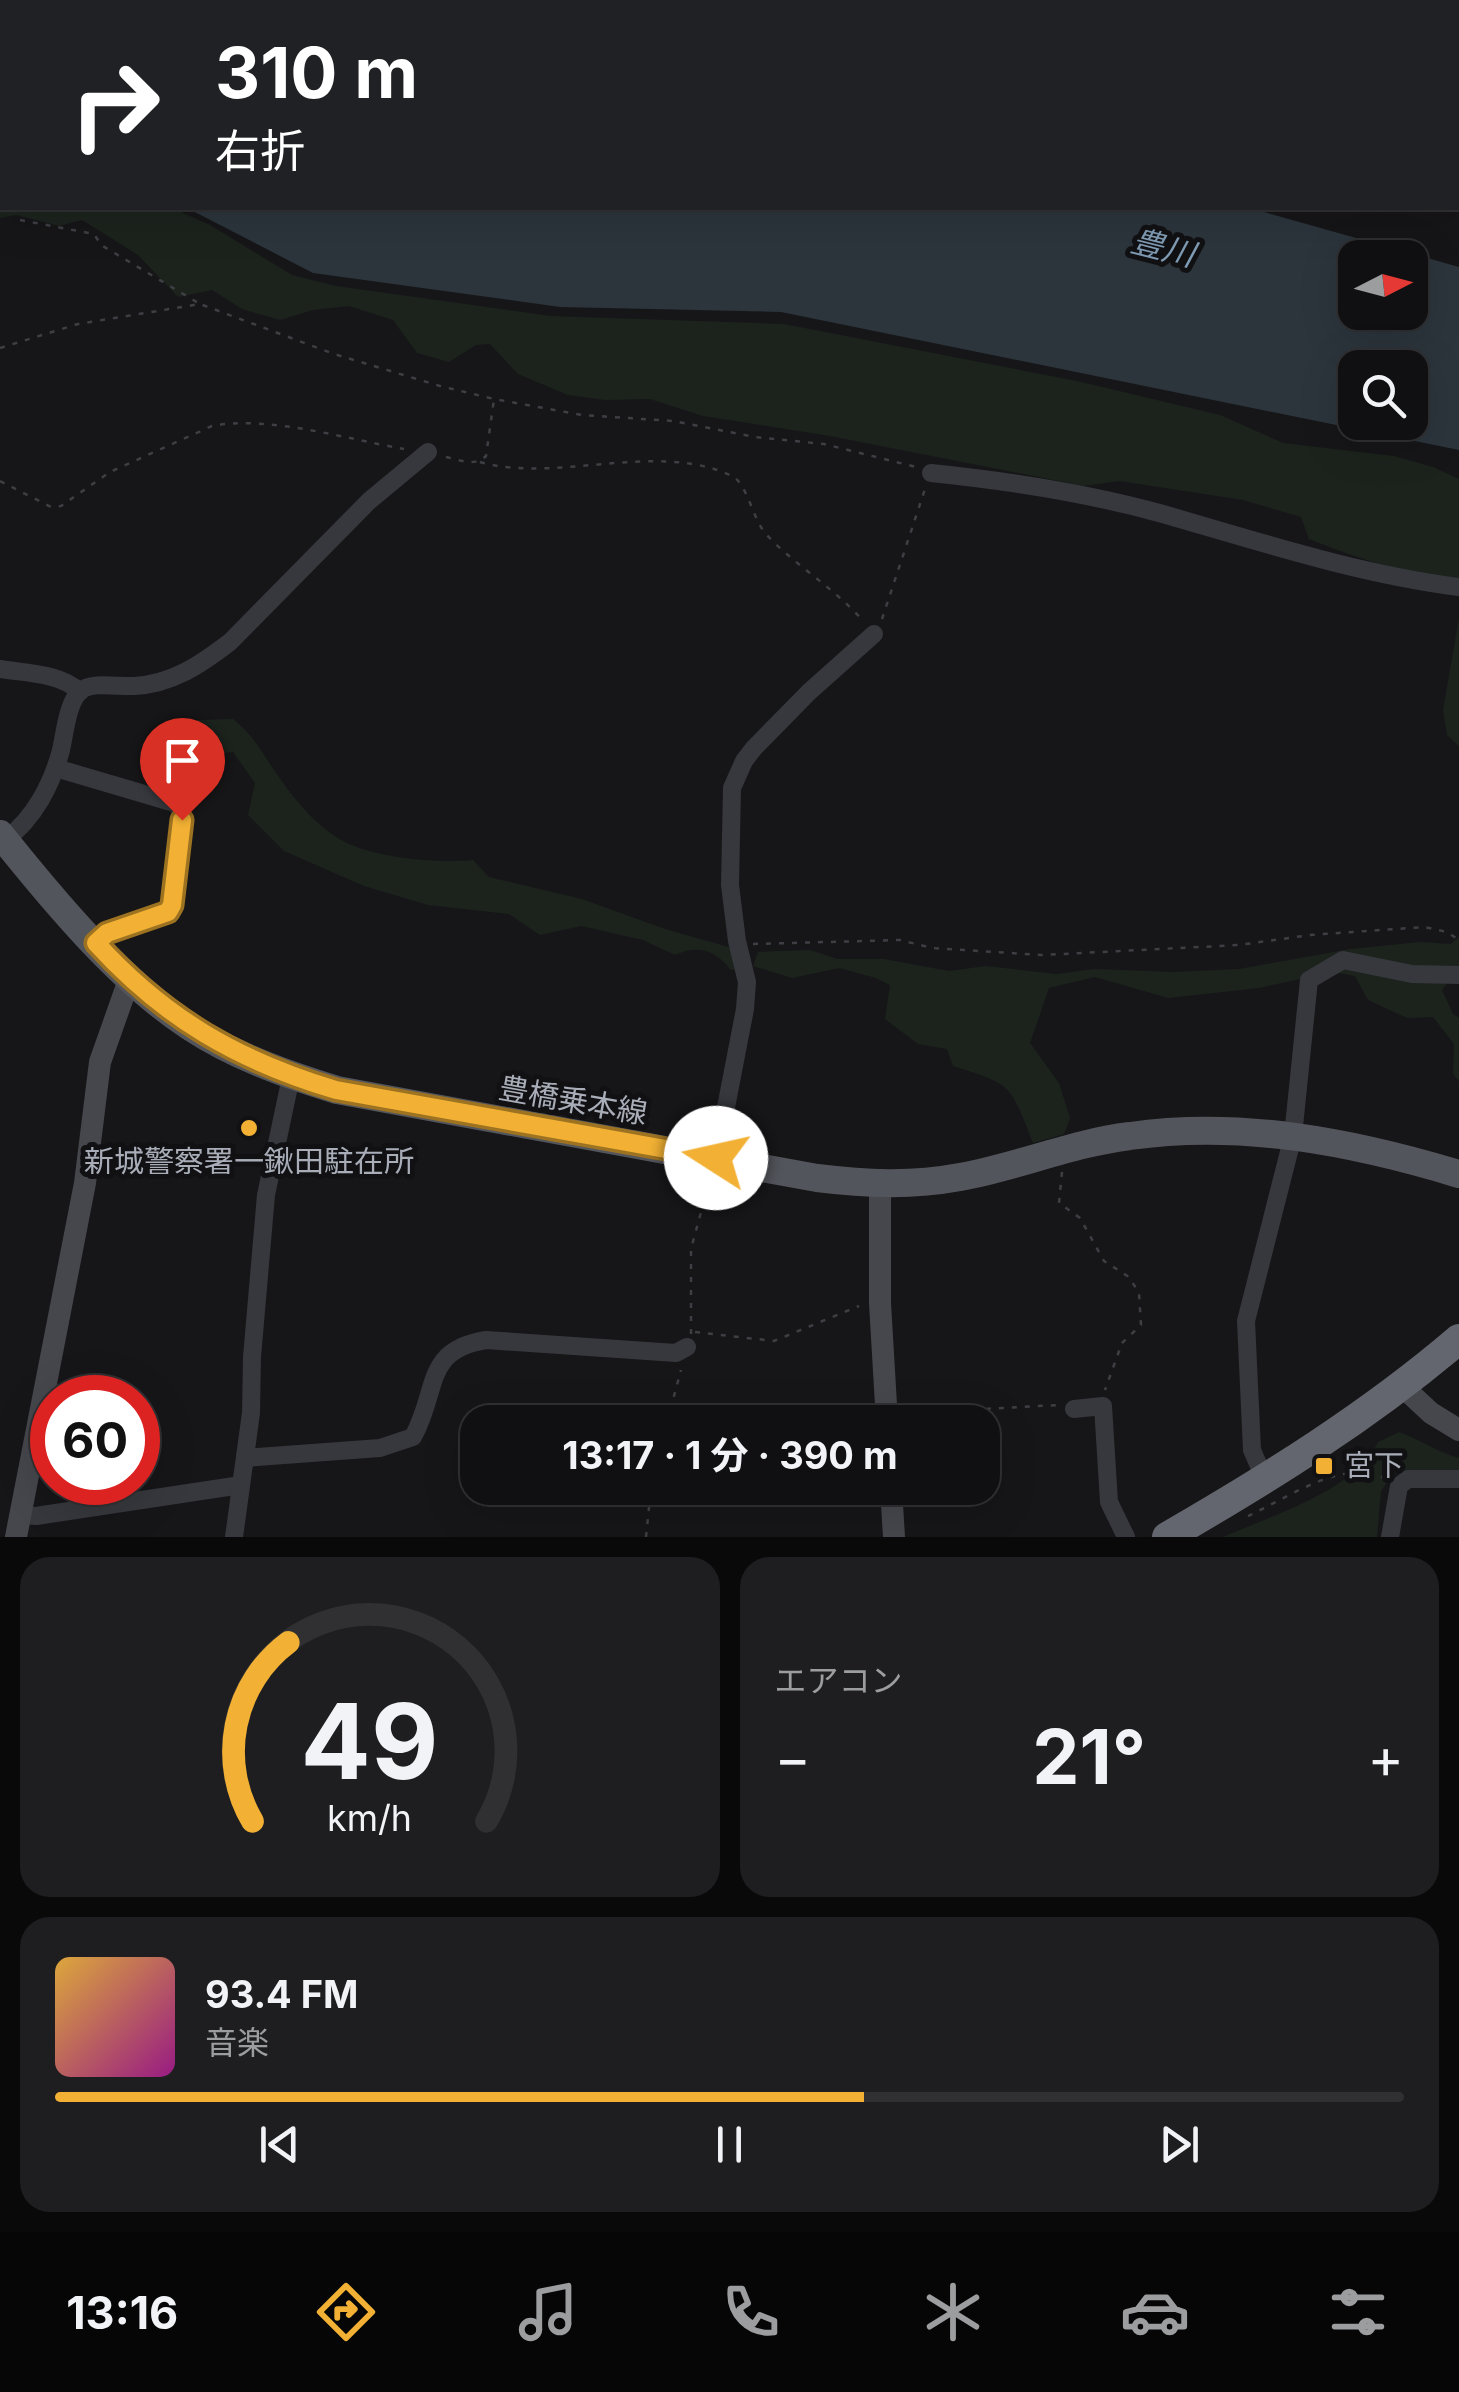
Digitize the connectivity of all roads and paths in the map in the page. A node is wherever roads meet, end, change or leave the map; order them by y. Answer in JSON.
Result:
{"nodes":[{"id":1,"x":20,"y":220,"type":"dead end"},
{"id":2,"x":200,"y":304,"type":"junction"},
{"id":3,"x":0,"y":348,"type":"edge"},
{"id":4,"x":494,"y":399,"type":"junction"},
{"id":5,"x":428,"y":452,"type":"junction"},
{"id":6,"x":480,"y":462,"type":"junction"},
{"id":7,"x":930,"y":473,"type":"junction"},
{"id":8,"x":0,"y":481,"type":"edge"},
{"id":9,"x":1459,"y":587,"type":"edge"},
{"id":10,"x":874,"y":634,"type":"junction"},
{"id":11,"x":0,"y":669,"type":"edge"},
{"id":12,"x":80,"y":692,"type":"junction"},
{"id":13,"x":56,"y":768,"type":"junction"},
{"id":14,"x":3,"y":837,"type":"edge"},
{"id":15,"x":1459,"y":940,"type":"edge"},
{"id":16,"x":737,"y":941,"type":"junction"},
{"id":17,"x":96,"y":943,"type":"junction"},
{"id":18,"x":1459,"y":975,"type":"edge"},
{"id":19,"x":129,"y":980,"type":"junction"},
{"id":20,"x":292,"y":1076,"type":"junction"},
{"id":21,"x":1293,"y":1136,"type":"junction"},
{"id":22,"x":1063,"y":1152,"type":"junction"},
{"id":23,"x":716,"y":1158,"type":"junction"},
{"id":24,"x":1459,"y":1174,"type":"edge"},
{"id":25,"x":880,"y":1186,"type":"junction"},
{"id":26,"x":880,"y":1303,"type":"junction"},
{"id":27,"x":689,"y":1339,"type":"junction"},
{"id":28,"x":1459,"y":1340,"type":"edge"},
{"id":29,"x":1403,"y":1387,"type":"junction"},
{"id":30,"x":671,"y":1405,"type":"edge"},
{"id":31,"x":886,"y":1405,"type":"edge"},
{"id":32,"x":1102,"y":1406,"type":"junction"},
{"id":33,"x":1074,"y":1409,"type":"joint"},
{"id":34,"x":1000,"y":1410,"type":"edge"},
{"id":35,"x":1459,"y":1430,"type":"edge"},
{"id":36,"x":245,"y":1458,"type":"junction"},
{"id":37,"x":1459,"y":1479,"type":"edge"},
{"id":38,"x":1265,"y":1480,"type":"junction"},
{"id":39,"x":241,"y":1485,"type":"junction"},
{"id":40,"x":1399,"y":1486,"type":"junction"},
{"id":41,"x":1225,"y":1504,"type":"junction"},
{"id":42,"x":649,"y":1505,"type":"edge"},
{"id":43,"x":892,"y":1505,"type":"edge"},
{"id":44,"x":18,"y":1526,"type":"edge"},
{"id":45,"x":234,"y":1537,"type":"edge"},
{"id":46,"x":646,"y":1537,"type":"edge"},
{"id":47,"x":894,"y":1537,"type":"edge"},
{"id":48,"x":1126,"y":1537,"type":"edge"},
{"id":49,"x":1167,"y":1537,"type":"edge"},
{"id":50,"x":1390,"y":1537,"type":"edge"}],
"edges":[{"from":1,"to":2,"type":"path"},
{"from":2,"to":3,"type":"path"},
{"from":2,"to":4,"type":"path"},
{"from":4,"to":6,"type":"path"},
{"from":4,"to":7,"type":"path"},
{"from":5,"to":6,"type":"path"},
{"from":5,"to":8,"type":"path"},
{"from":5,"to":12,"type":"street"},
{"from":6,"to":10,"type":"path"},
{"from":7,"to":9,"type":"street"},
{"from":7,"to":10,"type":"path"},
{"from":10,"to":16,"type":"street"},
{"from":11,"to":12,"type":"street"},
{"from":12,"to":13,"type":"street"},
{"from":13,"to":14,"type":"street"},
{"from":13,"to":17,"type":"street"},
{"from":14,"to":17,"type":"main road","name":"豊橋乗本線"},
{"from":15,"to":16,"type":"path"},
{"from":16,"to":23,"type":"street"},
{"from":17,"to":19,"type":"main road","name":"豊橋乗本線"},
{"from":18,"to":21,"type":"street"},
{"from":19,"to":20,"type":"main road","name":"豊橋乗本線"},
{"from":19,"to":44,"type":"street"},
{"from":20,"to":23,"type":"main road","name":"豊橋乗本線"},
{"from":20,"to":36,"type":"street"},
{"from":21,"to":22,"type":"main road","name":"豊橋乗本線"},
{"from":21,"to":24,"type":"main road","name":"豊橋乗本線"},
{"from":21,"to":38,"type":"street"},
{"from":22,"to":25,"type":"main road","name":"豊橋乗本線"},
{"from":22,"to":32,"type":"path"},
{"from":23,"to":25,"type":"main road","name":"豊橋乗本線"},
{"from":23,"to":27,"type":"path"},
{"from":25,"to":26,"type":"street"},
{"from":26,"to":27,"type":"path"},
{"from":26,"to":31,"type":"street"},
{"from":27,"to":30,"type":"path"},
{"from":27,"to":36,"type":"street"},
{"from":28,"to":29,"type":"highway"},
{"from":29,"to":35,"type":"street"},
{"from":29,"to":38,"type":"highway"},
{"from":32,"to":33,"type":"street"},
{"from":32,"to":48,"type":"street"},
{"from":33,"to":34,"type":"path"},
{"from":36,"to":39,"type":"street"},
{"from":37,"to":40,"type":"street"},
{"from":38,"to":41,"type":"highway"},
{"from":39,"to":44,"type":"street"},
{"from":39,"to":45,"type":"street"},
{"from":40,"to":41,"type":"path"},
{"from":40,"to":50,"type":"street"},
{"from":41,"to":49,"type":"highway"},
{"from":42,"to":46,"type":"path"},
{"from":43,"to":47,"type":"street"}]}
